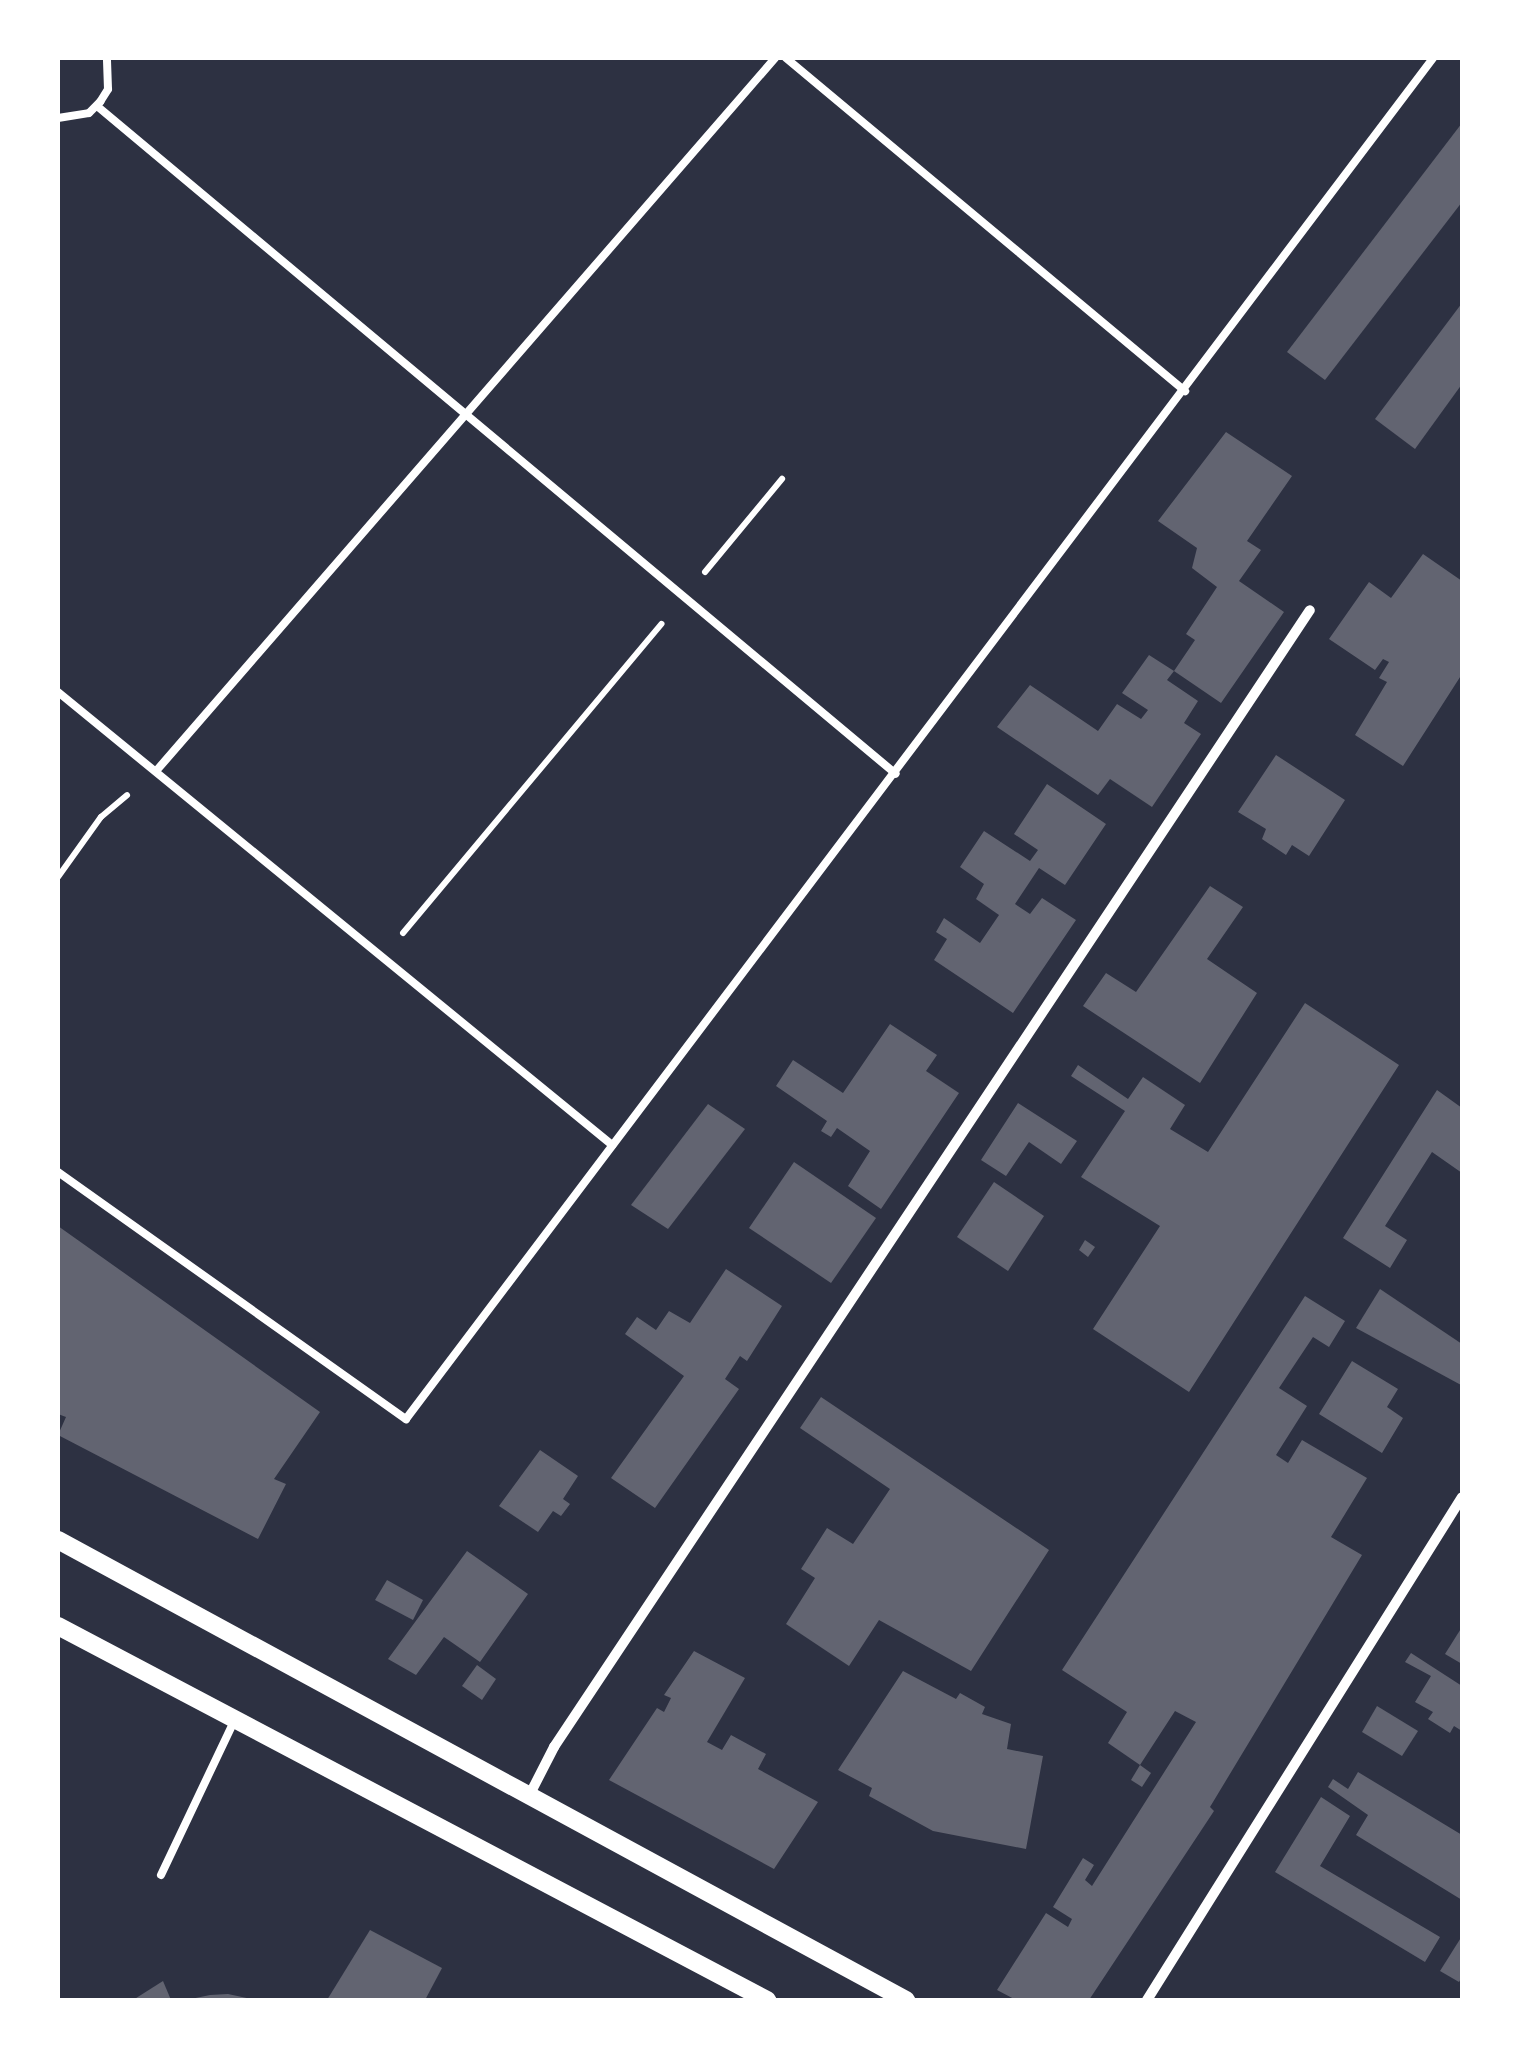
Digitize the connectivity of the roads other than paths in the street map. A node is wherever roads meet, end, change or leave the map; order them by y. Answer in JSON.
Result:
{"nodes":[{"id":1,"x":107,"y":58,"type":"edge"},
{"id":2,"x":774,"y":58,"type":"edge"},
{"id":3,"x":786,"y":58,"type":"edge"},
{"id":4,"x":1432,"y":58,"type":"edge"},
{"id":5,"x":97,"y":106,"type":"junction"},
{"id":6,"x":58,"y":118,"type":"edge"},
{"id":7,"x":1185,"y":391,"type":"junction"},
{"id":8,"x":464,"y":414,"type":"junction"},
{"id":9,"x":1310,"y":610,"type":"dead end"},
{"id":10,"x":58,"y":692,"type":"edge"},
{"id":11,"x":157,"y":770,"type":"junction"},
{"id":12,"x":896,"y":774,"type":"junction"},
{"id":13,"x":612,"y":1146,"type":"junction"},
{"id":14,"x":58,"y":1172,"type":"edge"},
{"id":15,"x":1462,"y":1497,"type":"edge"},
{"id":16,"x":58,"y":1540,"type":"edge"},
{"id":17,"x":58,"y":1626,"type":"edge"},
{"id":18,"x":234,"y":1720,"type":"junction"},
{"id":19,"x":531,"y":1792,"type":"junction"},
{"id":20,"x":161,"y":1874,"type":"dead end"},
{"id":21,"x":767,"y":2000,"type":"edge"},
{"id":22,"x":906,"y":2000,"type":"edge"},
{"id":23,"x":1147,"y":2000,"type":"edge"}],
"edges":[{"from":1,"to":5,"type":"lane"},
{"from":2,"to":8,"type":"lane"},
{"from":3,"to":7,"type":"lane"},
{"from":4,"to":7,"type":"lane"},
{"from":5,"to":6,"type":"lane"},
{"from":5,"to":8,"type":"lane"},
{"from":7,"to":12,"type":"lane"},
{"from":8,"to":11,"type":"lane"},
{"from":8,"to":12,"type":"lane"},
{"from":9,"to":19,"type":"street"},
{"from":10,"to":11,"type":"lane"},
{"from":11,"to":13,"type":"lane"},
{"from":12,"to":13,"type":"lane"},
{"from":13,"to":14,"type":"lane"},
{"from":15,"to":23,"type":"street"},
{"from":16,"to":19,"type":"street"},
{"from":17,"to":18,"type":"street"},
{"from":18,"to":20,"type":"lane"},
{"from":18,"to":21,"type":"street"},
{"from":19,"to":22,"type":"street"}]}
